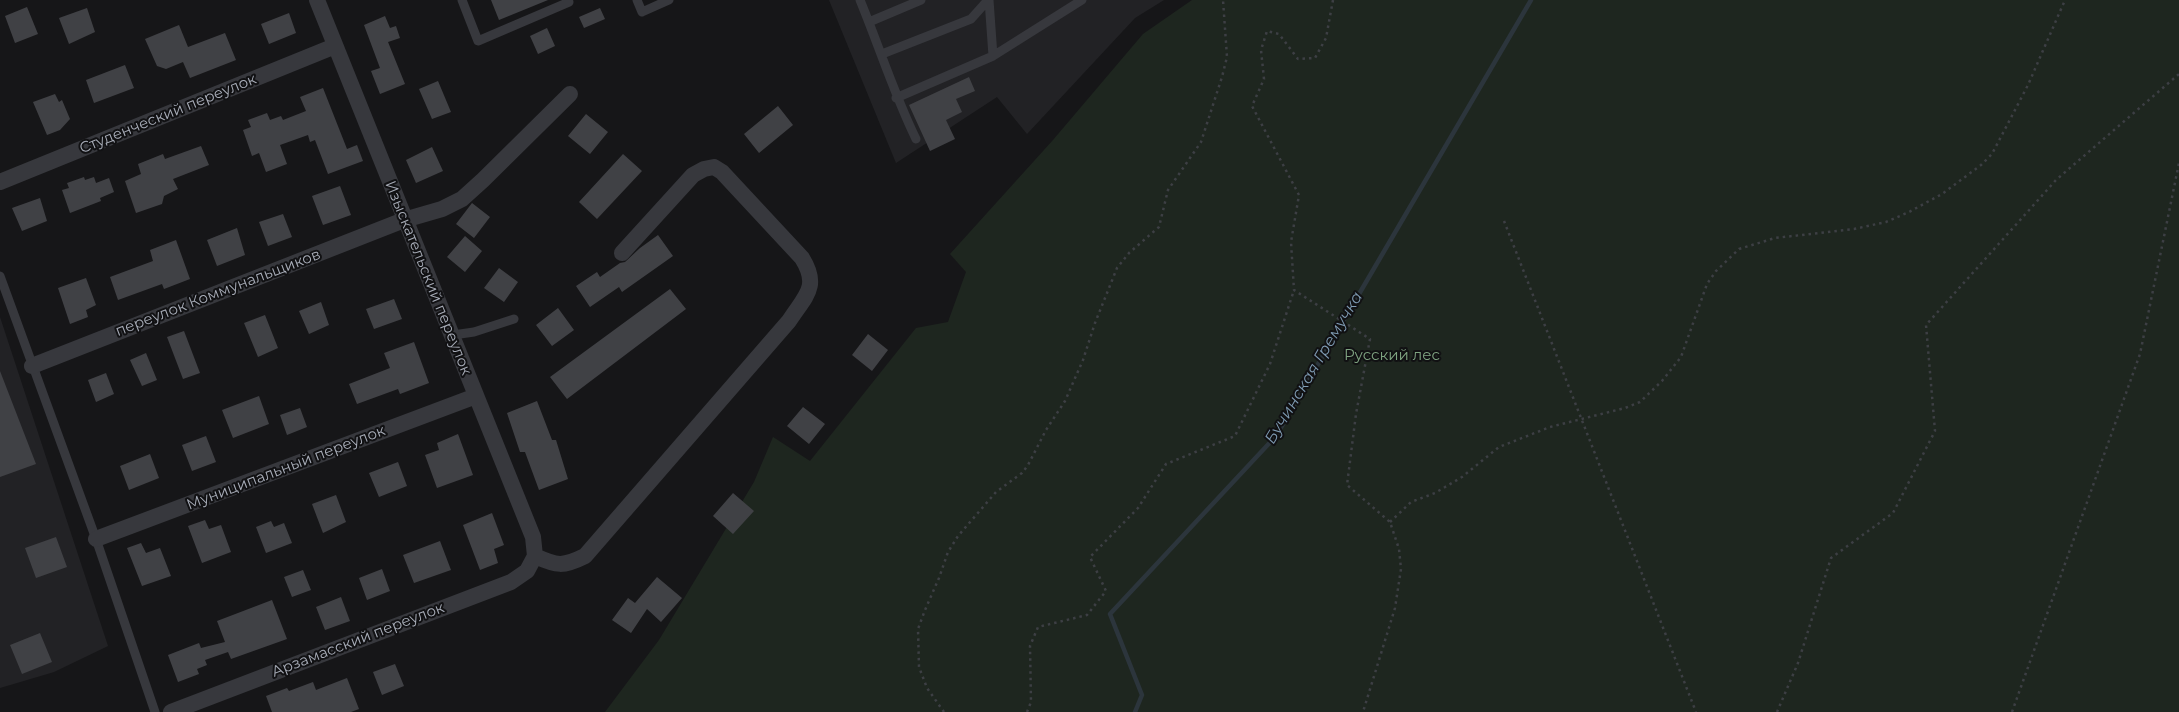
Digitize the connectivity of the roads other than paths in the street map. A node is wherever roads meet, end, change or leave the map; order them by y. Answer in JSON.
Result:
{"nodes":[{"id":1,"x":317,"y":0,"type":"edge"},
{"id":2,"x":462,"y":0,"type":"edge"},
{"id":3,"x":568,"y":0,"type":"edge"},
{"id":4,"x":637,"y":0,"type":"edge"},
{"id":5,"x":670,"y":0,"type":"edge"},
{"id":6,"x":860,"y":0,"type":"edge"},
{"id":7,"x":921,"y":0,"type":"edge"},
{"id":8,"x":989,"y":0,"type":"edge"},
{"id":9,"x":1082,"y":0,"type":"edge"},
{"id":10,"x":869,"y":22,"type":"junction"},
{"id":11,"x":336,"y":46,"type":"junction"},
{"id":12,"x":882,"y":54,"type":"junction"},
{"id":13,"x":993,"y":56,"type":"junction"},
{"id":14,"x":570,"y":94,"type":"dead end"},
{"id":15,"x":896,"y":98,"type":"junction"},
{"id":16,"x":916,"y":139,"type":"dead end"},
{"id":17,"x":0,"y":182,"type":"edge"},
{"id":18,"x":404,"y":220,"type":"junction"},
{"id":19,"x":622,"y":253,"type":"dead end"},
{"id":20,"x":0,"y":276,"type":"edge"},
{"id":21,"x":514,"y":318,"type":"dead end"},
{"id":22,"x":452,"y":335,"type":"junction"},
{"id":23,"x":32,"y":366,"type":"junction"},
{"id":24,"x":476,"y":396,"type":"junction"},
{"id":25,"x":96,"y":539,"type":"junction"},
{"id":26,"x":535,"y":556,"type":"junction"},
{"id":27,"x":154,"y":712,"type":"edge"},
{"id":28,"x":171,"y":712,"type":"edge"}],
"edges":[{"from":1,"to":11,"type":"street","name":"Изыскательский переулок"},
{"from":2,"to":3,"type":"lane"},
{"from":4,"to":5,"type":"lane"},
{"from":6,"to":10,"type":"lane"},
{"from":7,"to":10,"type":"lane"},
{"from":8,"to":12,"type":"lane"},
{"from":8,"to":13,"type":"lane"},
{"from":9,"to":13,"type":"lane"},
{"from":10,"to":12,"type":"lane"},
{"from":11,"to":17,"type":"street","name":"Студенческий переулок"},
{"from":11,"to":18,"type":"street","name":"Изыскательский переулок"},
{"from":12,"to":15,"type":"lane"},
{"from":13,"to":15,"type":"lane"},
{"from":14,"to":18,"type":"street","name":"переулок Коммунальщиков"},
{"from":15,"to":16,"type":"lane"},
{"from":18,"to":22,"type":"street","name":"Изыскательский переулок"},
{"from":18,"to":23,"type":"street","name":"переулок Коммунальщиков"},
{"from":19,"to":26,"type":"street"},
{"from":20,"to":23,"type":"lane"},
{"from":21,"to":22,"type":"lane"},
{"from":22,"to":24,"type":"street","name":"Изыскательский переулок"},
{"from":23,"to":25,"type":"lane"},
{"from":24,"to":25,"type":"street","name":"Муниципальный переулок"},
{"from":24,"to":26,"type":"street","name":"Изыскательский переулок"},
{"from":25,"to":27,"type":"lane"},
{"from":26,"to":28,"type":"street","name":"Арзамасский переулок"}]}
